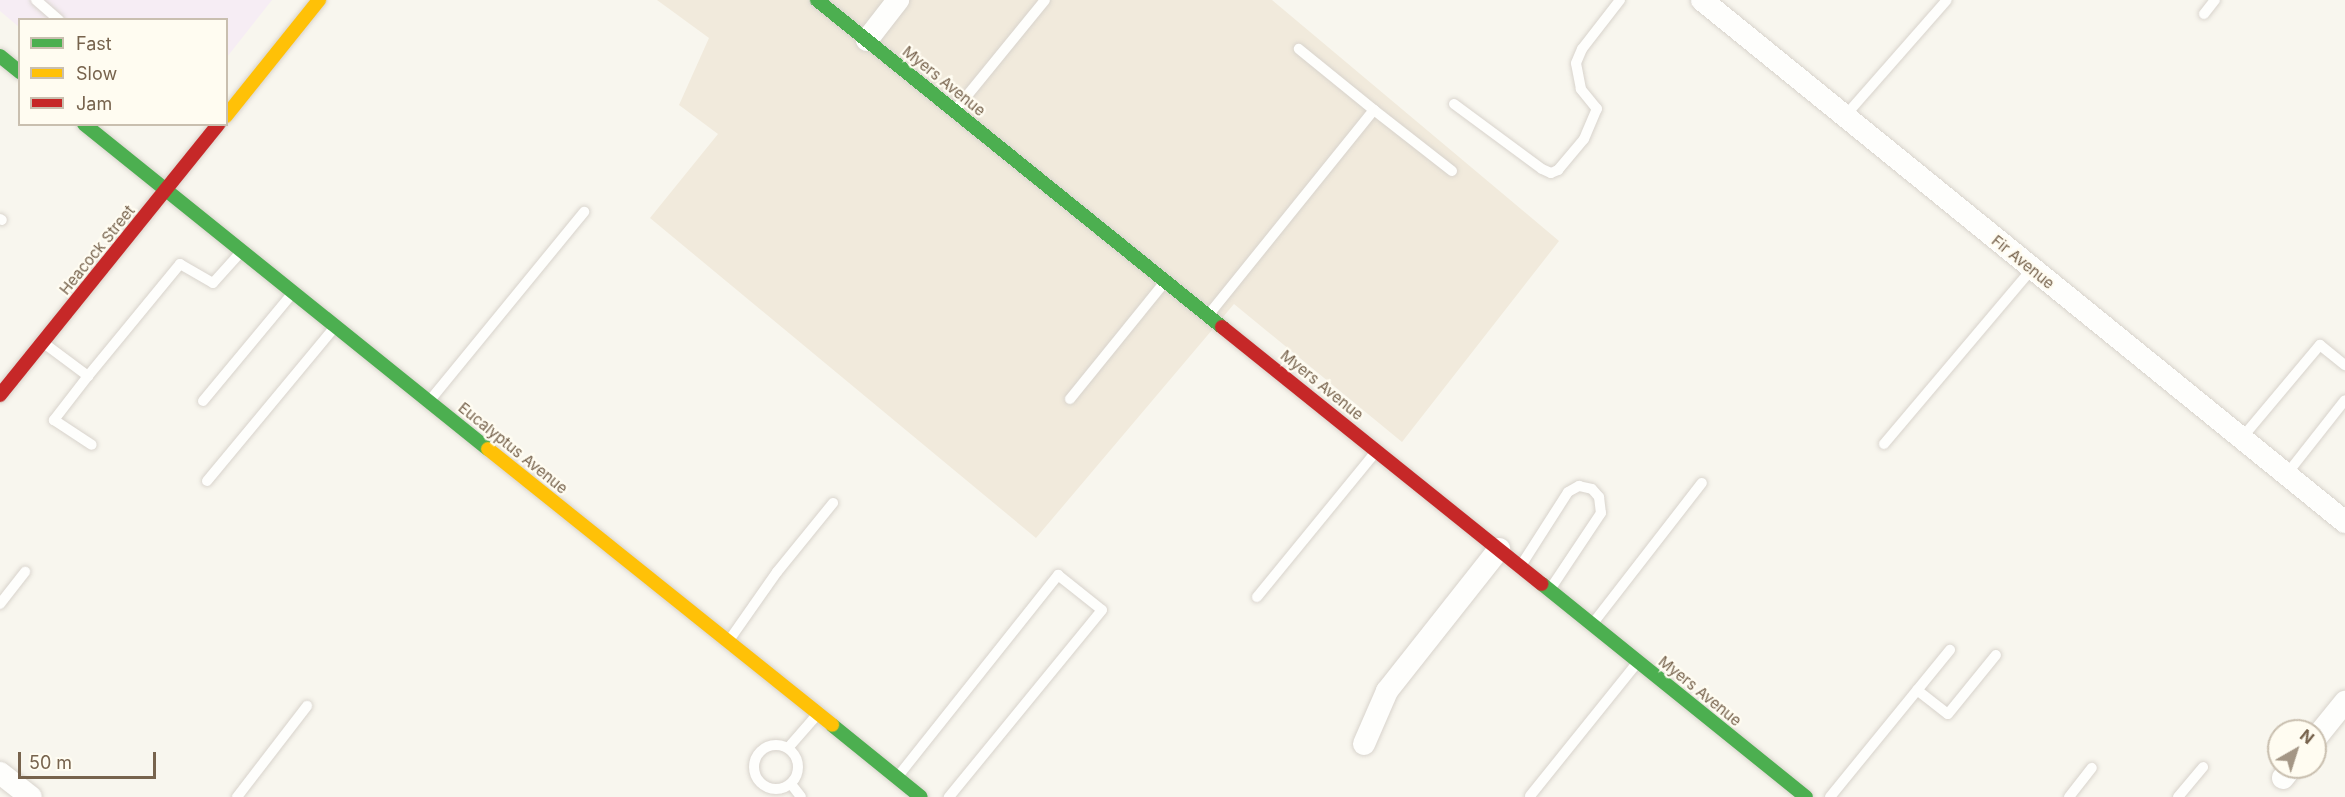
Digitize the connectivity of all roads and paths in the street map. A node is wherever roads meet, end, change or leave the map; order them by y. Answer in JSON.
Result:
{"nodes":[{"id":1,"x":36,"y":0,"type":"edge"},
{"id":2,"x":319,"y":0,"type":"edge"},
{"id":3,"x":817,"y":0,"type":"edge"},
{"id":4,"x":898,"y":0,"type":"edge"},
{"id":5,"x":1045,"y":0,"type":"edge"},
{"id":6,"x":1620,"y":0,"type":"edge"},
{"id":7,"x":1702,"y":0,"type":"edge"},
{"id":8,"x":1947,"y":0,"type":"edge"},
{"id":9,"x":2215,"y":0,"type":"edge"},
{"id":10,"x":2204,"y":14,"type":"dead end"},
{"id":11,"x":57,"y":18,"type":"edge"},
{"id":12,"x":867,"y":40,"type":"junction"},
{"id":13,"x":1299,"y":49,"type":"dead end"},
{"id":14,"x":0,"y":56,"type":"edge"},
{"id":15,"x":18,"y":70,"type":"edge"},
{"id":16,"x":1454,"y":104,"type":"dead end"},
{"id":17,"x":1374,"y":110,"type":"junction"},
{"id":18,"x":955,"y":111,"type":"junction"},
{"id":19,"x":228,"y":114,"type":"edge"},
{"id":20,"x":1845,"y":116,"type":"junction"},
{"id":21,"x":86,"y":126,"type":"edge"},
{"id":22,"x":217,"y":126,"type":"edge"},
{"id":23,"x":1452,"y":171,"type":"dead end"},
{"id":24,"x":166,"y":191,"type":"junction"},
{"id":25,"x":584,"y":212,"type":"dead end"},
{"id":26,"x":241,"y":251,"type":"junction"},
{"id":27,"x":2032,"y":269,"type":"junction"},
{"id":28,"x":1166,"y":281,"type":"junction"},
{"id":29,"x":294,"y":293,"type":"junction"},
{"id":30,"x":1208,"y":315,"type":"junction"},
{"id":31,"x":335,"y":327,"type":"junction"},
{"id":32,"x":43,"y":342,"type":"junction"},
{"id":33,"x":2345,"y":365,"type":"edge"},
{"id":34,"x":88,"y":376,"type":"junction"},
{"id":35,"x":0,"y":395,"type":"edge"},
{"id":36,"x":1070,"y":399,"type":"dead end"},
{"id":37,"x":2345,"y":400,"type":"edge"},
{"id":38,"x":203,"y":401,"type":"dead end"},
{"id":39,"x":429,"y":402,"type":"junction"},
{"id":40,"x":2241,"y":439,"type":"junction"},
{"id":41,"x":1884,"y":444,"type":"dead end"},
{"id":42,"x":92,"y":445,"type":"dead end"},
{"id":43,"x":1377,"y":451,"type":"junction"},
{"id":44,"x":2286,"y":476,"type":"junction"},
{"id":45,"x":207,"y":481,"type":"dead end"},
{"id":46,"x":1702,"y":483,"type":"dead end"},
{"id":47,"x":833,"y":503,"type":"dead end"},
{"id":48,"x":2343,"y":516,"type":"edge"},
{"id":49,"x":1499,"y":549,"type":"junction"},
{"id":50,"x":1521,"y":567,"type":"junction"},
{"id":51,"x":25,"y":572,"type":"dead end"},
{"id":52,"x":1550,"y":590,"type":"junction"},
{"id":53,"x":1257,"y":597,"type":"dead end"},
{"id":54,"x":0,"y":604,"type":"edge"},
{"id":55,"x":1592,"y":624,"type":"junction"},
{"id":56,"x":728,"y":642,"type":"junction"},
{"id":57,"x":1950,"y":650,"type":"dead end"},
{"id":58,"x":1996,"y":655,"type":"dead end"},
{"id":59,"x":1638,"y":662,"type":"junction"},
{"id":60,"x":1917,"y":690,"type":"junction"},
{"id":61,"x":2345,"y":702,"type":"edge"},
{"id":62,"x":307,"y":706,"type":"dead end"},
{"id":63,"x":818,"y":714,"type":"junction"},
{"id":64,"x":2327,"y":724,"type":"edge"},
{"id":65,"x":1364,"y":744,"type":"dead end"},
{"id":66,"x":788,"y":748,"type":"junction"},
{"id":67,"x":2203,"y":767,"type":"dead end"},
{"id":68,"x":2092,"y":768,"type":"dead end"},
{"id":69,"x":0,"y":773,"type":"edge"},
{"id":70,"x":897,"y":778,"type":"junction"},
{"id":71,"x":791,"y":784,"type":"junction"},
{"id":72,"x":1530,"y":796,"type":"edge"},
{"id":73,"x":31,"y":797,"type":"edge"},
{"id":74,"x":237,"y":797,"type":"edge"},
{"id":75,"x":801,"y":797,"type":"edge"},
{"id":76,"x":921,"y":797,"type":"edge"},
{"id":77,"x":949,"y":797,"type":"edge"},
{"id":78,"x":1806,"y":797,"type":"edge"},
{"id":79,"x":1830,"y":797,"type":"edge"},
{"id":80,"x":2069,"y":797,"type":"edge"},
{"id":81,"x":2178,"y":797,"type":"edge"}],
"edges":[{"from":1,"to":11,"type":"lane"},
{"from":2,"to":19,"type":"street"},
{"from":3,"to":12,"type":"street","name":"Myers Avenue"},
{"from":4,"to":12,"type":"street"},
{"from":5,"to":18,"type":"lane"},
{"from":6,"to":16,"type":"lane"},
{"from":7,"to":20,"type":"street","name":"Fir Avenue"},
{"from":8,"to":20,"type":"lane"},
{"from":9,"to":10,"type":"lane"},
{"from":12,"to":18,"type":"street","name":"Myers Avenue"},
{"from":13,"to":17,"type":"lane"},
{"from":14,"to":15,"type":"street"},
{"from":17,"to":23,"type":"lane"},
{"from":17,"to":30,"type":"lane"},
{"from":18,"to":28,"type":"street","name":"Myers Avenue"},
{"from":20,"to":27,"type":"street","name":"Fir Avenue"},
{"from":21,"to":24,"type":"street","name":"Eucalyptus Avenue"},
{"from":22,"to":24,"type":"street","name":"Heacock Street"},
{"from":24,"to":26,"type":"street","name":"Eucalyptus Avenue"},
{"from":24,"to":32,"type":"street","name":"Heacock Street"},
{"from":25,"to":39,"type":"lane"},
{"from":26,"to":29,"type":"street","name":"Eucalyptus Avenue"},
{"from":26,"to":34,"type":"lane"},
{"from":27,"to":40,"type":"street","name":"Fir Avenue"},
{"from":27,"to":41,"type":"lane"},
{"from":28,"to":30,"type":"street","name":"Myers Avenue"},
{"from":28,"to":36,"type":"lane"},
{"from":29,"to":31,"type":"street","name":"Eucalyptus Avenue"},
{"from":29,"to":38,"type":"lane"},
{"from":30,"to":43,"type":"street","name":"Myers Avenue"},
{"from":31,"to":39,"type":"street","name":"Eucalyptus Avenue"},
{"from":31,"to":45,"type":"lane"},
{"from":32,"to":34,"type":"lane"},
{"from":32,"to":35,"type":"street","name":"Heacock Street"},
{"from":33,"to":40,"type":"lane"},
{"from":34,"to":42,"type":"lane"},
{"from":37,"to":44,"type":"lane"},
{"from":39,"to":56,"type":"street","name":"Eucalyptus Avenue"},
{"from":40,"to":44,"type":"street","name":"Fir Avenue"},
{"from":43,"to":49,"type":"street","name":"Myers Avenue"},
{"from":43,"to":53,"type":"lane"},
{"from":44,"to":48,"type":"street","name":"Fir Avenue"},
{"from":46,"to":55,"type":"lane"},
{"from":47,"to":56,"type":"lane"},
{"from":49,"to":50,"type":"street","name":"Myers Avenue"},
{"from":49,"to":65,"type":"street"},
{"from":50,"to":52,"type":"street","name":"Myers Avenue"},
{"from":50,"to":52,"type":"lane"},
{"from":51,"to":54,"type":"lane"},
{"from":52,"to":55,"type":"street","name":"Myers Avenue"},
{"from":55,"to":59,"type":"street","name":"Myers Avenue"},
{"from":56,"to":63,"type":"street","name":"Eucalyptus Avenue"},
{"from":57,"to":60,"type":"lane"},
{"from":58,"to":60,"type":"lane"},
{"from":59,"to":72,"type":"lane"},
{"from":59,"to":78,"type":"street","name":"Myers Avenue"},
{"from":60,"to":79,"type":"lane"},
{"from":61,"to":64,"type":"street"},
{"from":62,"to":74,"type":"lane"},
{"from":63,"to":66,"type":"lane"},
{"from":63,"to":70,"type":"street","name":"Eucalyptus Avenue"},
{"from":66,"to":71,"type":"lane"},
{"from":66,"to":71,"type":"lane"},
{"from":67,"to":81,"type":"lane"},
{"from":68,"to":80,"type":"lane"},
{"from":69,"to":73,"type":"street"},
{"from":70,"to":76,"type":"street","name":"Eucalyptus Avenue"},
{"from":70,"to":77,"type":"lane"},
{"from":71,"to":75,"type":"lane"}]}
